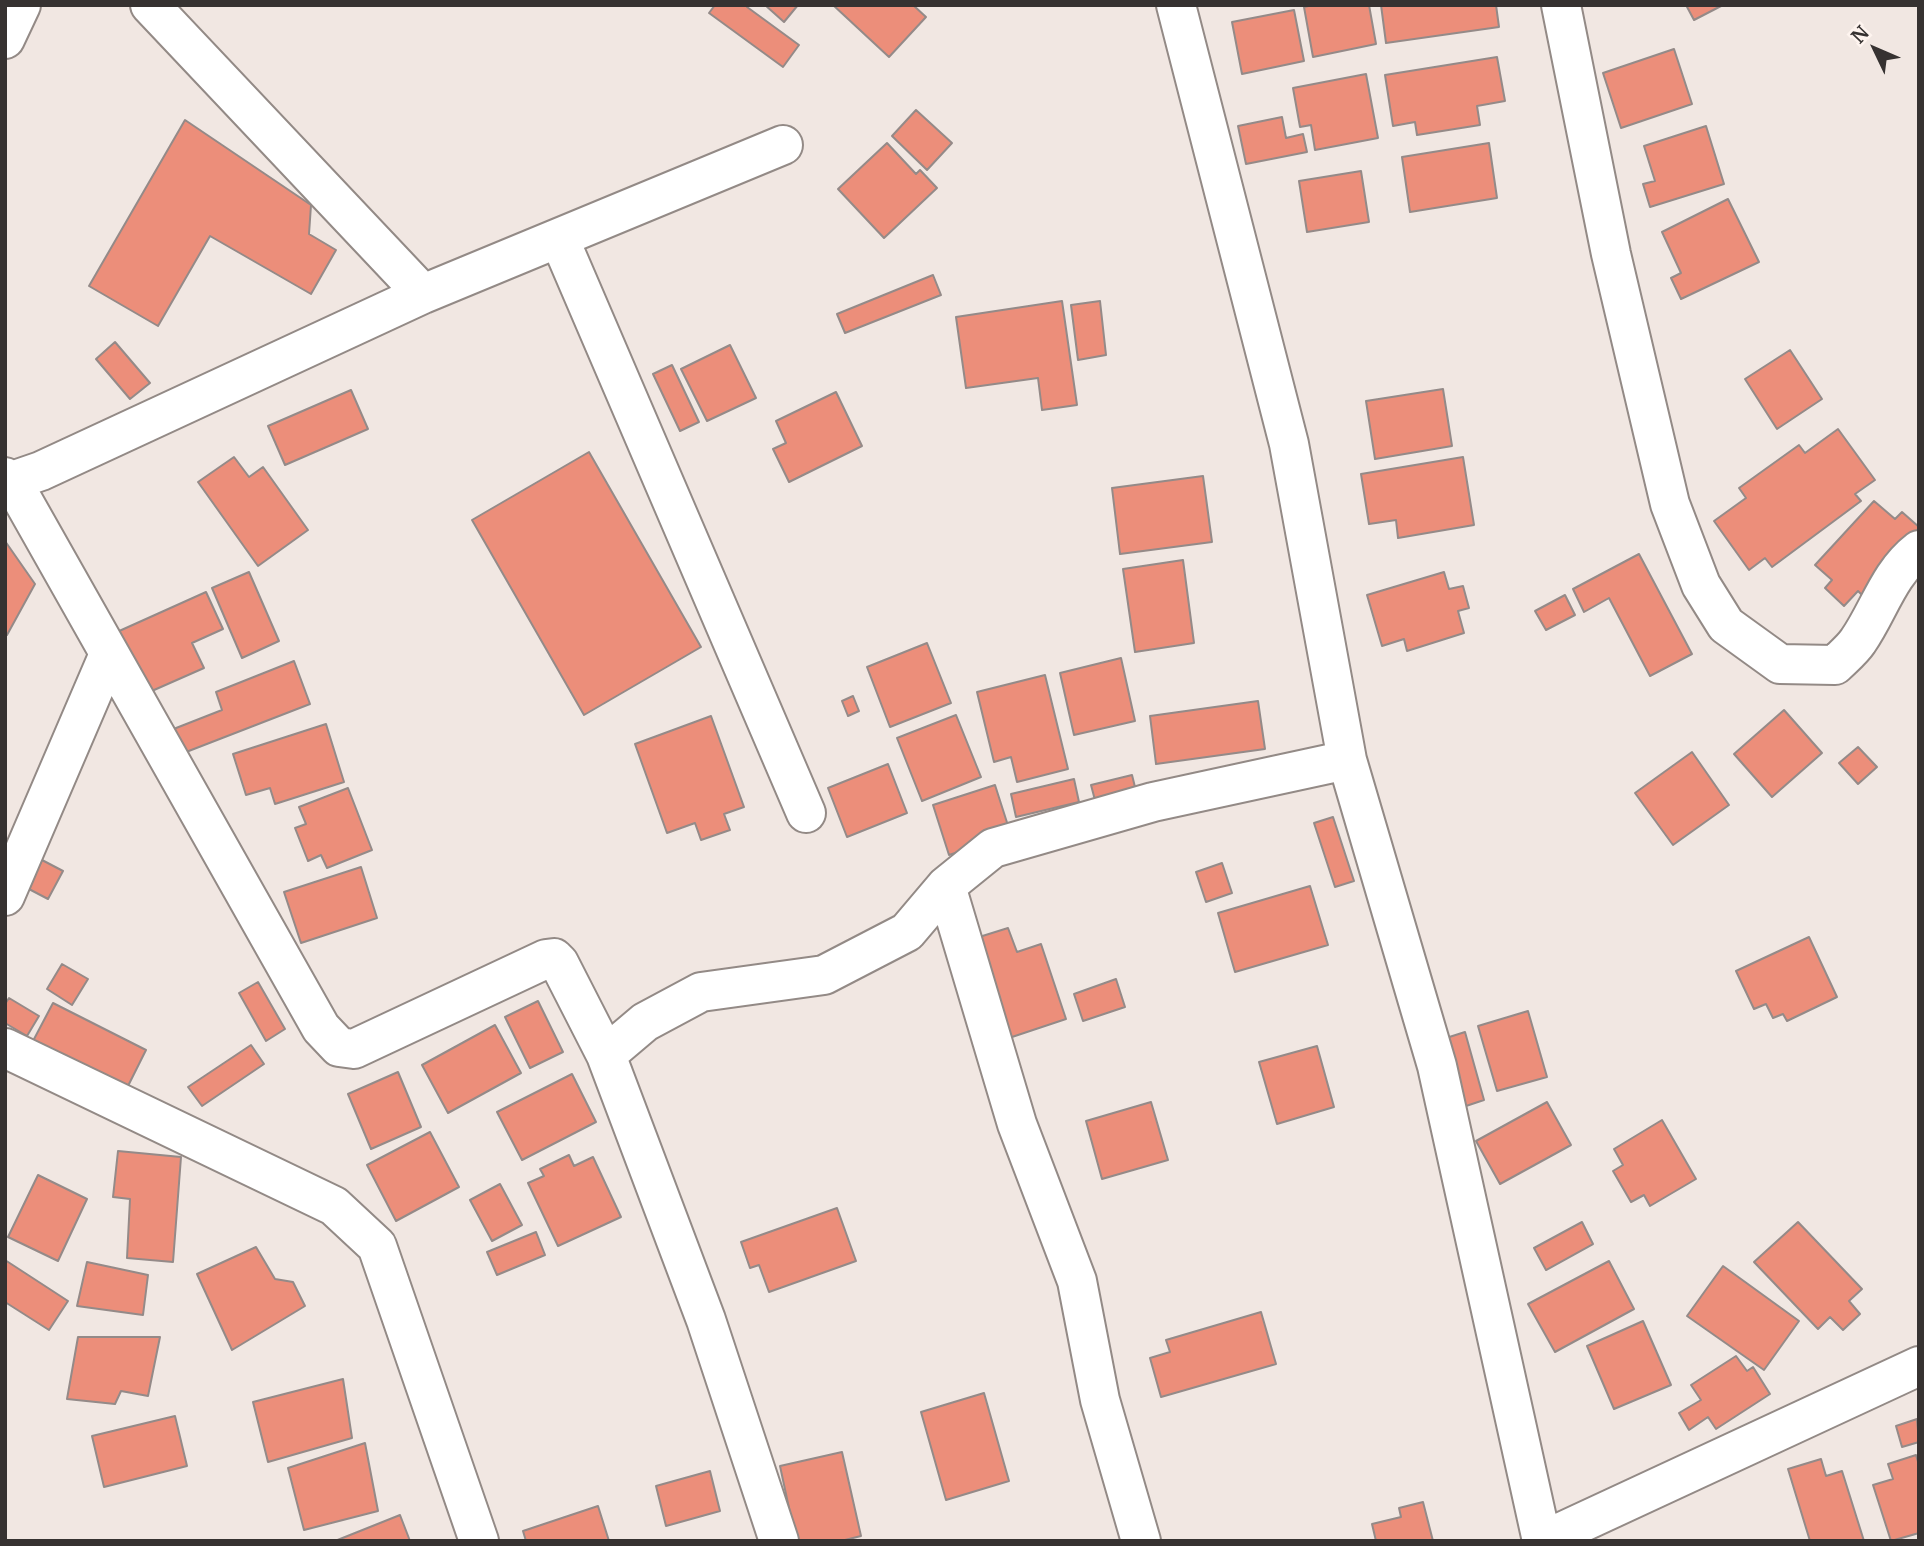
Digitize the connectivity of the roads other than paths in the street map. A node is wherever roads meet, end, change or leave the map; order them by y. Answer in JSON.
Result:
{"nodes":[{"id":1,"x":20,"y":5,"type":"edge"},
{"id":2,"x":150,"y":5,"type":"edge"},
{"id":3,"x":1176,"y":5,"type":"edge"},
{"id":4,"x":1561,"y":5,"type":"edge"},
{"id":5,"x":5,"y":39,"type":"edge"},
{"id":6,"x":783,"y":145,"type":"dead end"},
{"id":7,"x":559,"y":238,"type":"junction"},
{"id":8,"x":423,"y":294,"type":"junction"},
{"id":9,"x":8,"y":479,"type":"edge"},
{"id":10,"x":1919,"y":550,"type":"edge"},
{"id":11,"x":109,"y":654,"type":"junction"},
{"id":12,"x":1347,"y":760,"type":"junction"},
{"id":13,"x":806,"y":813,"type":"dead end"},
{"id":14,"x":946,"y":886,"type":"junction"},
{"id":15,"x":5,"y":896,"type":"edge"},
{"id":16,"x":5,"y":1048,"type":"edge"},
{"id":17,"x":606,"y":1055,"type":"junction"},
{"id":18,"x":1919,"y":1366,"type":"edge"},
{"id":19,"x":479,"y":1541,"type":"edge"},
{"id":20,"x":779,"y":1541,"type":"edge"},
{"id":21,"x":1141,"y":1541,"type":"edge"},
{"id":22,"x":1542,"y":1541,"type":"edge"}],
"edges":[{"from":1,"to":5,"type":"street"},
{"from":2,"to":8,"type":"street"},
{"from":3,"to":12,"type":"street"},
{"from":4,"to":10,"type":"street"},
{"from":6,"to":7,"type":"street"},
{"from":7,"to":8,"type":"street"},
{"from":7,"to":13,"type":"street"},
{"from":8,"to":9,"type":"street"},
{"from":9,"to":11,"type":"street"},
{"from":11,"to":15,"type":"street"},
{"from":11,"to":17,"type":"street"},
{"from":12,"to":14,"type":"street"},
{"from":12,"to":22,"type":"street"},
{"from":14,"to":17,"type":"street"},
{"from":14,"to":21,"type":"street"},
{"from":16,"to":19,"type":"street"},
{"from":17,"to":20,"type":"street"},
{"from":18,"to":22,"type":"street"}]}
